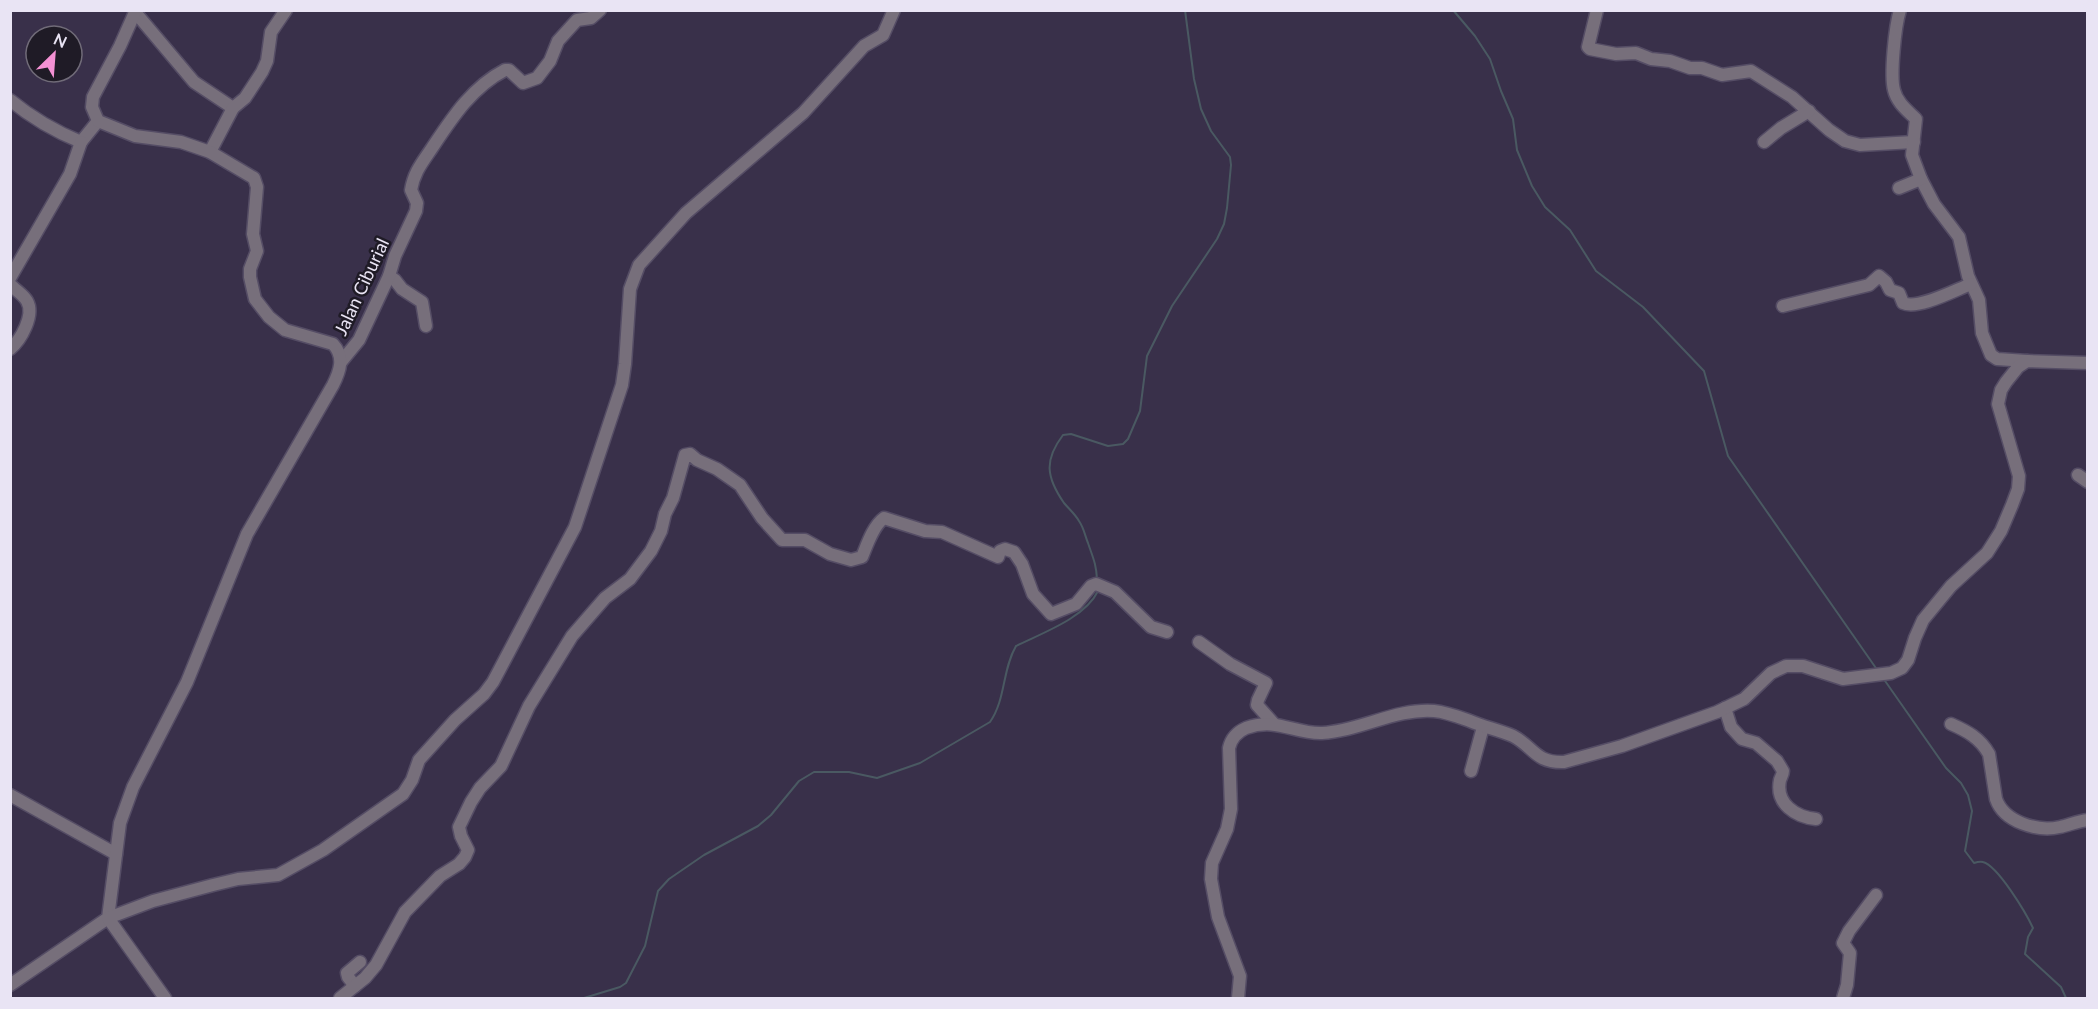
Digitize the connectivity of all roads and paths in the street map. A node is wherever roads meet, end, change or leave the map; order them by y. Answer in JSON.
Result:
{"nodes":[{"id":1,"x":286,"y":10,"type":"edge"},
{"id":2,"x":600,"y":10,"type":"edge"},
{"id":3,"x":894,"y":10,"type":"edge"},
{"id":4,"x":1597,"y":10,"type":"edge"},
{"id":5,"x":1900,"y":10,"type":"edge"},
{"id":6,"x":135,"y":11,"type":"edge"},
{"id":7,"x":10,"y":100,"type":"edge"},
{"id":8,"x":233,"y":108,"type":"junction"},
{"id":9,"x":1809,"y":111,"type":"junction"},
{"id":10,"x":98,"y":121,"type":"junction"},
{"id":11,"x":81,"y":141,"type":"junction"},
{"id":12,"x":1764,"y":142,"type":"dead end"},
{"id":13,"x":1914,"y":142,"type":"junction"},
{"id":14,"x":210,"y":152,"type":"junction"},
{"id":15,"x":1921,"y":179,"type":"junction"},
{"id":16,"x":1899,"y":188,"type":"dead end"},
{"id":17,"x":389,"y":276,"type":"junction"},
{"id":18,"x":10,"y":278,"type":"edge"},
{"id":19,"x":10,"y":284,"type":"edge"},
{"id":20,"x":1971,"y":284,"type":"junction"},
{"id":21,"x":1783,"y":306,"type":"dead end"},
{"id":22,"x":426,"y":326,"type":"dead end"},
{"id":23,"x":10,"y":349,"type":"edge"},
{"id":24,"x":2027,"y":361,"type":"junction"},
{"id":25,"x":341,"y":362,"type":"junction"},
{"id":26,"x":2088,"y":363,"type":"edge"},
{"id":27,"x":1167,"y":632,"type":"dead end"},
{"id":28,"x":1198,"y":642,"type":"dead end"},
{"id":29,"x":1725,"y":708,"type":"junction"},
{"id":30,"x":1274,"y":724,"type":"junction"},
{"id":31,"x":1951,"y":724,"type":"dead end"},
{"id":32,"x":1483,"y":727,"type":"junction"},
{"id":33,"x":1472,"y":771,"type":"dead end"},
{"id":34,"x":10,"y":795,"type":"edge"},
{"id":35,"x":1816,"y":819,"type":"dead end"},
{"id":36,"x":2088,"y":820,"type":"edge"},
{"id":37,"x":116,"y":854,"type":"junction"},
{"id":38,"x":1875,"y":895,"type":"dead end"},
{"id":39,"x":108,"y":918,"type":"junction"},
{"id":40,"x":360,"y":962,"type":"dead end"},
{"id":41,"x":10,"y":985,"type":"edge"},
{"id":42,"x":355,"y":986,"type":"junction"},
{"id":43,"x":165,"y":999,"type":"edge"},
{"id":44,"x":340,"y":999,"type":"edge"},
{"id":45,"x":1238,"y":999,"type":"edge"},
{"id":46,"x":1843,"y":999,"type":"edge"}],
"edges":[{"from":1,"to":8,"type":"street"},
{"from":2,"to":17,"type":"street","name":"Jalan Ciburial"},
{"from":3,"to":39,"type":"street"},
{"from":4,"to":9,"type":"street"},
{"from":5,"to":13,"type":"street"},
{"from":6,"to":8,"type":"street"},
{"from":6,"to":10,"type":"street"},
{"from":7,"to":11,"type":"street"},
{"from":8,"to":14,"type":"street"},
{"from":9,"to":12,"type":"street"},
{"from":9,"to":13,"type":"street"},
{"from":10,"to":11,"type":"street"},
{"from":10,"to":14,"type":"street"},
{"from":11,"to":18,"type":"street"},
{"from":13,"to":15,"type":"street"},
{"from":14,"to":25,"type":"street"},
{"from":15,"to":16,"type":"street"},
{"from":15,"to":20,"type":"street"},
{"from":17,"to":22,"type":"street"},
{"from":17,"to":25,"type":"street","name":"Jalan Ciburial"},
{"from":19,"to":23,"type":"street"},
{"from":20,"to":21,"type":"street"},
{"from":20,"to":24,"type":"street"},
{"from":24,"to":26,"type":"street"},
{"from":24,"to":29,"type":"street"},
{"from":25,"to":37,"type":"street","name":"Jalan Ciburial"},
{"from":27,"to":42,"type":"street"},
{"from":28,"to":30,"type":"street"},
{"from":29,"to":32,"type":"street"},
{"from":29,"to":35,"type":"street"},
{"from":30,"to":32,"type":"street"},
{"from":30,"to":45,"type":"street"},
{"from":31,"to":36,"type":"street"},
{"from":32,"to":33,"type":"street"},
{"from":34,"to":37,"type":"street"},
{"from":37,"to":39,"type":"street","name":"Jalan Ciburial"},
{"from":38,"to":46,"type":"street"},
{"from":39,"to":41,"type":"street"},
{"from":39,"to":43,"type":"street"},
{"from":40,"to":42,"type":"street"},
{"from":42,"to":44,"type":"street"}]}
